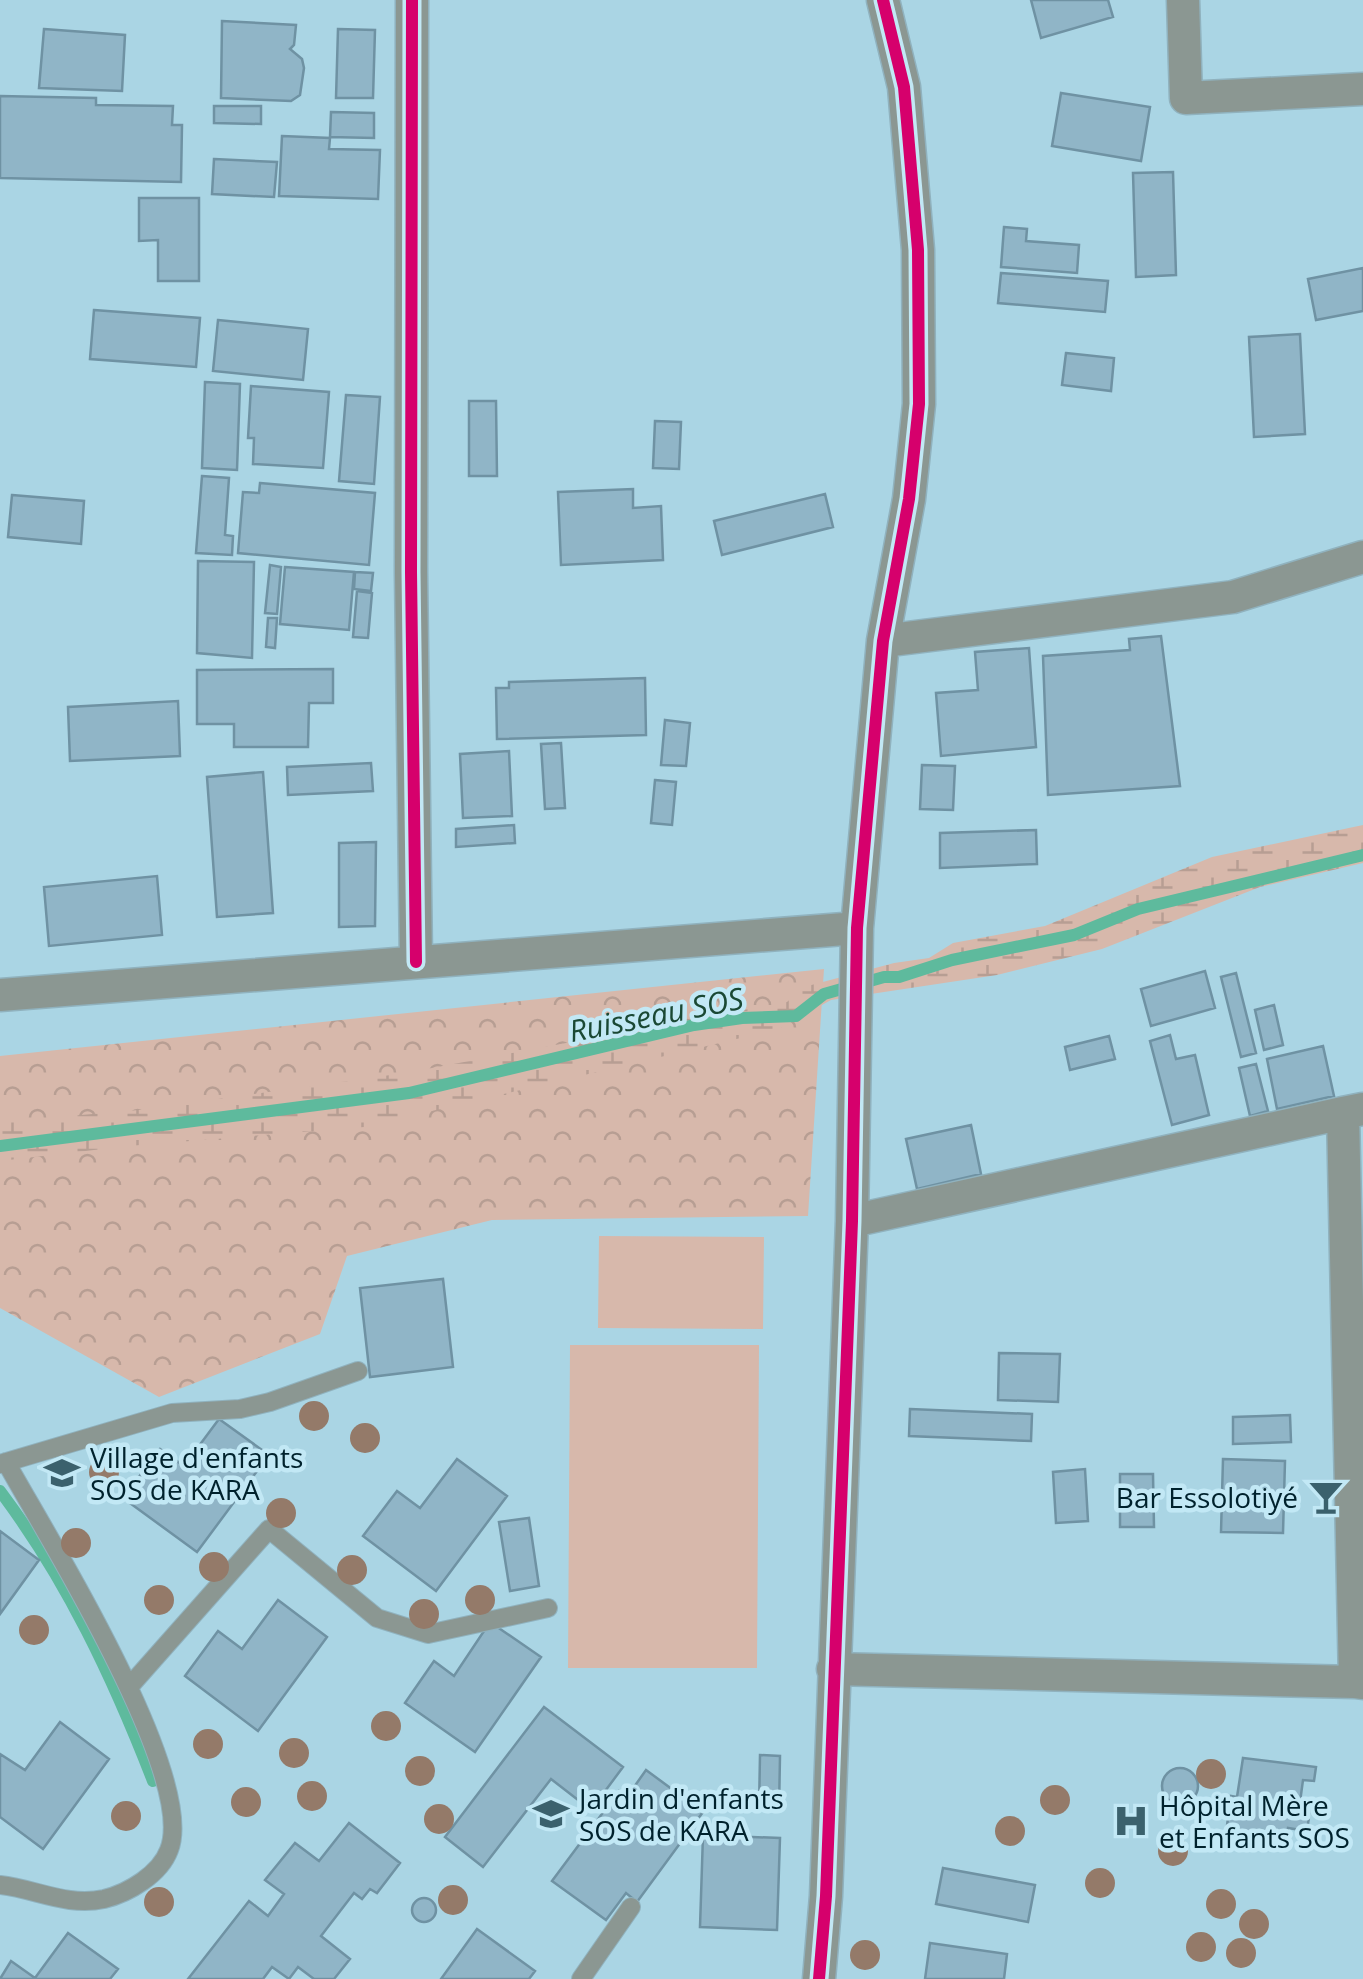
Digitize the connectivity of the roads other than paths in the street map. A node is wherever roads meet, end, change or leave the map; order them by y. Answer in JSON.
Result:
{"nodes":[{"id":1,"x":412,"y":0,"type":"edge"},
{"id":2,"x":882,"y":0,"type":"edge"},
{"id":3,"x":1183,"y":0,"type":"edge"},
{"id":4,"x":1363,"y":89,"type":"edge"},
{"id":5,"x":1363,"y":556,"type":"edge"},
{"id":6,"x":883,"y":640,"type":"junction"},
{"id":7,"x":858,"y":928,"type":"junction"},
{"id":8,"x":416,"y":962,"type":"junction"},
{"id":9,"x":0,"y":995,"type":"edge"},
{"id":10,"x":1353,"y":1111,"type":"edge"},
{"id":11,"x":852,"y":1221,"type":"junction"},
{"id":12,"x":358,"y":1372,"type":"dead end"},
{"id":13,"x":3,"y":1463,"type":"edge"},
{"id":14,"x":548,"y":1608,"type":"dead end"},
{"id":15,"x":833,"y":1669,"type":"junction"},
{"id":16,"x":1359,"y":1683,"type":"edge"},
{"id":17,"x":129,"y":1687,"type":"junction"},
{"id":18,"x":0,"y":1885,"type":"edge"},
{"id":19,"x":630,"y":1907,"type":"dead end"},
{"id":20,"x":581,"y":1979,"type":"edge"},
{"id":21,"x":820,"y":1979,"type":"edge"}],
"edges":[{"from":1,"to":8,"type":"street"},
{"from":2,"to":6,"type":"street"},
{"from":3,"to":4,"type":"street"},
{"from":5,"to":6,"type":"street"},
{"from":6,"to":7,"type":"street"},
{"from":7,"to":8,"type":"street"},
{"from":7,"to":11,"type":"street"},
{"from":8,"to":9,"type":"street"},
{"from":10,"to":11,"type":"street"},
{"from":10,"to":16,"type":"street"},
{"from":11,"to":15,"type":"street"},
{"from":12,"to":13,"type":"lane"},
{"from":13,"to":17,"type":"lane"},
{"from":14,"to":17,"type":"lane"},
{"from":15,"to":16,"type":"street"},
{"from":15,"to":21,"type":"street"},
{"from":17,"to":18,"type":"lane"},
{"from":19,"to":20,"type":"lane"}]}
